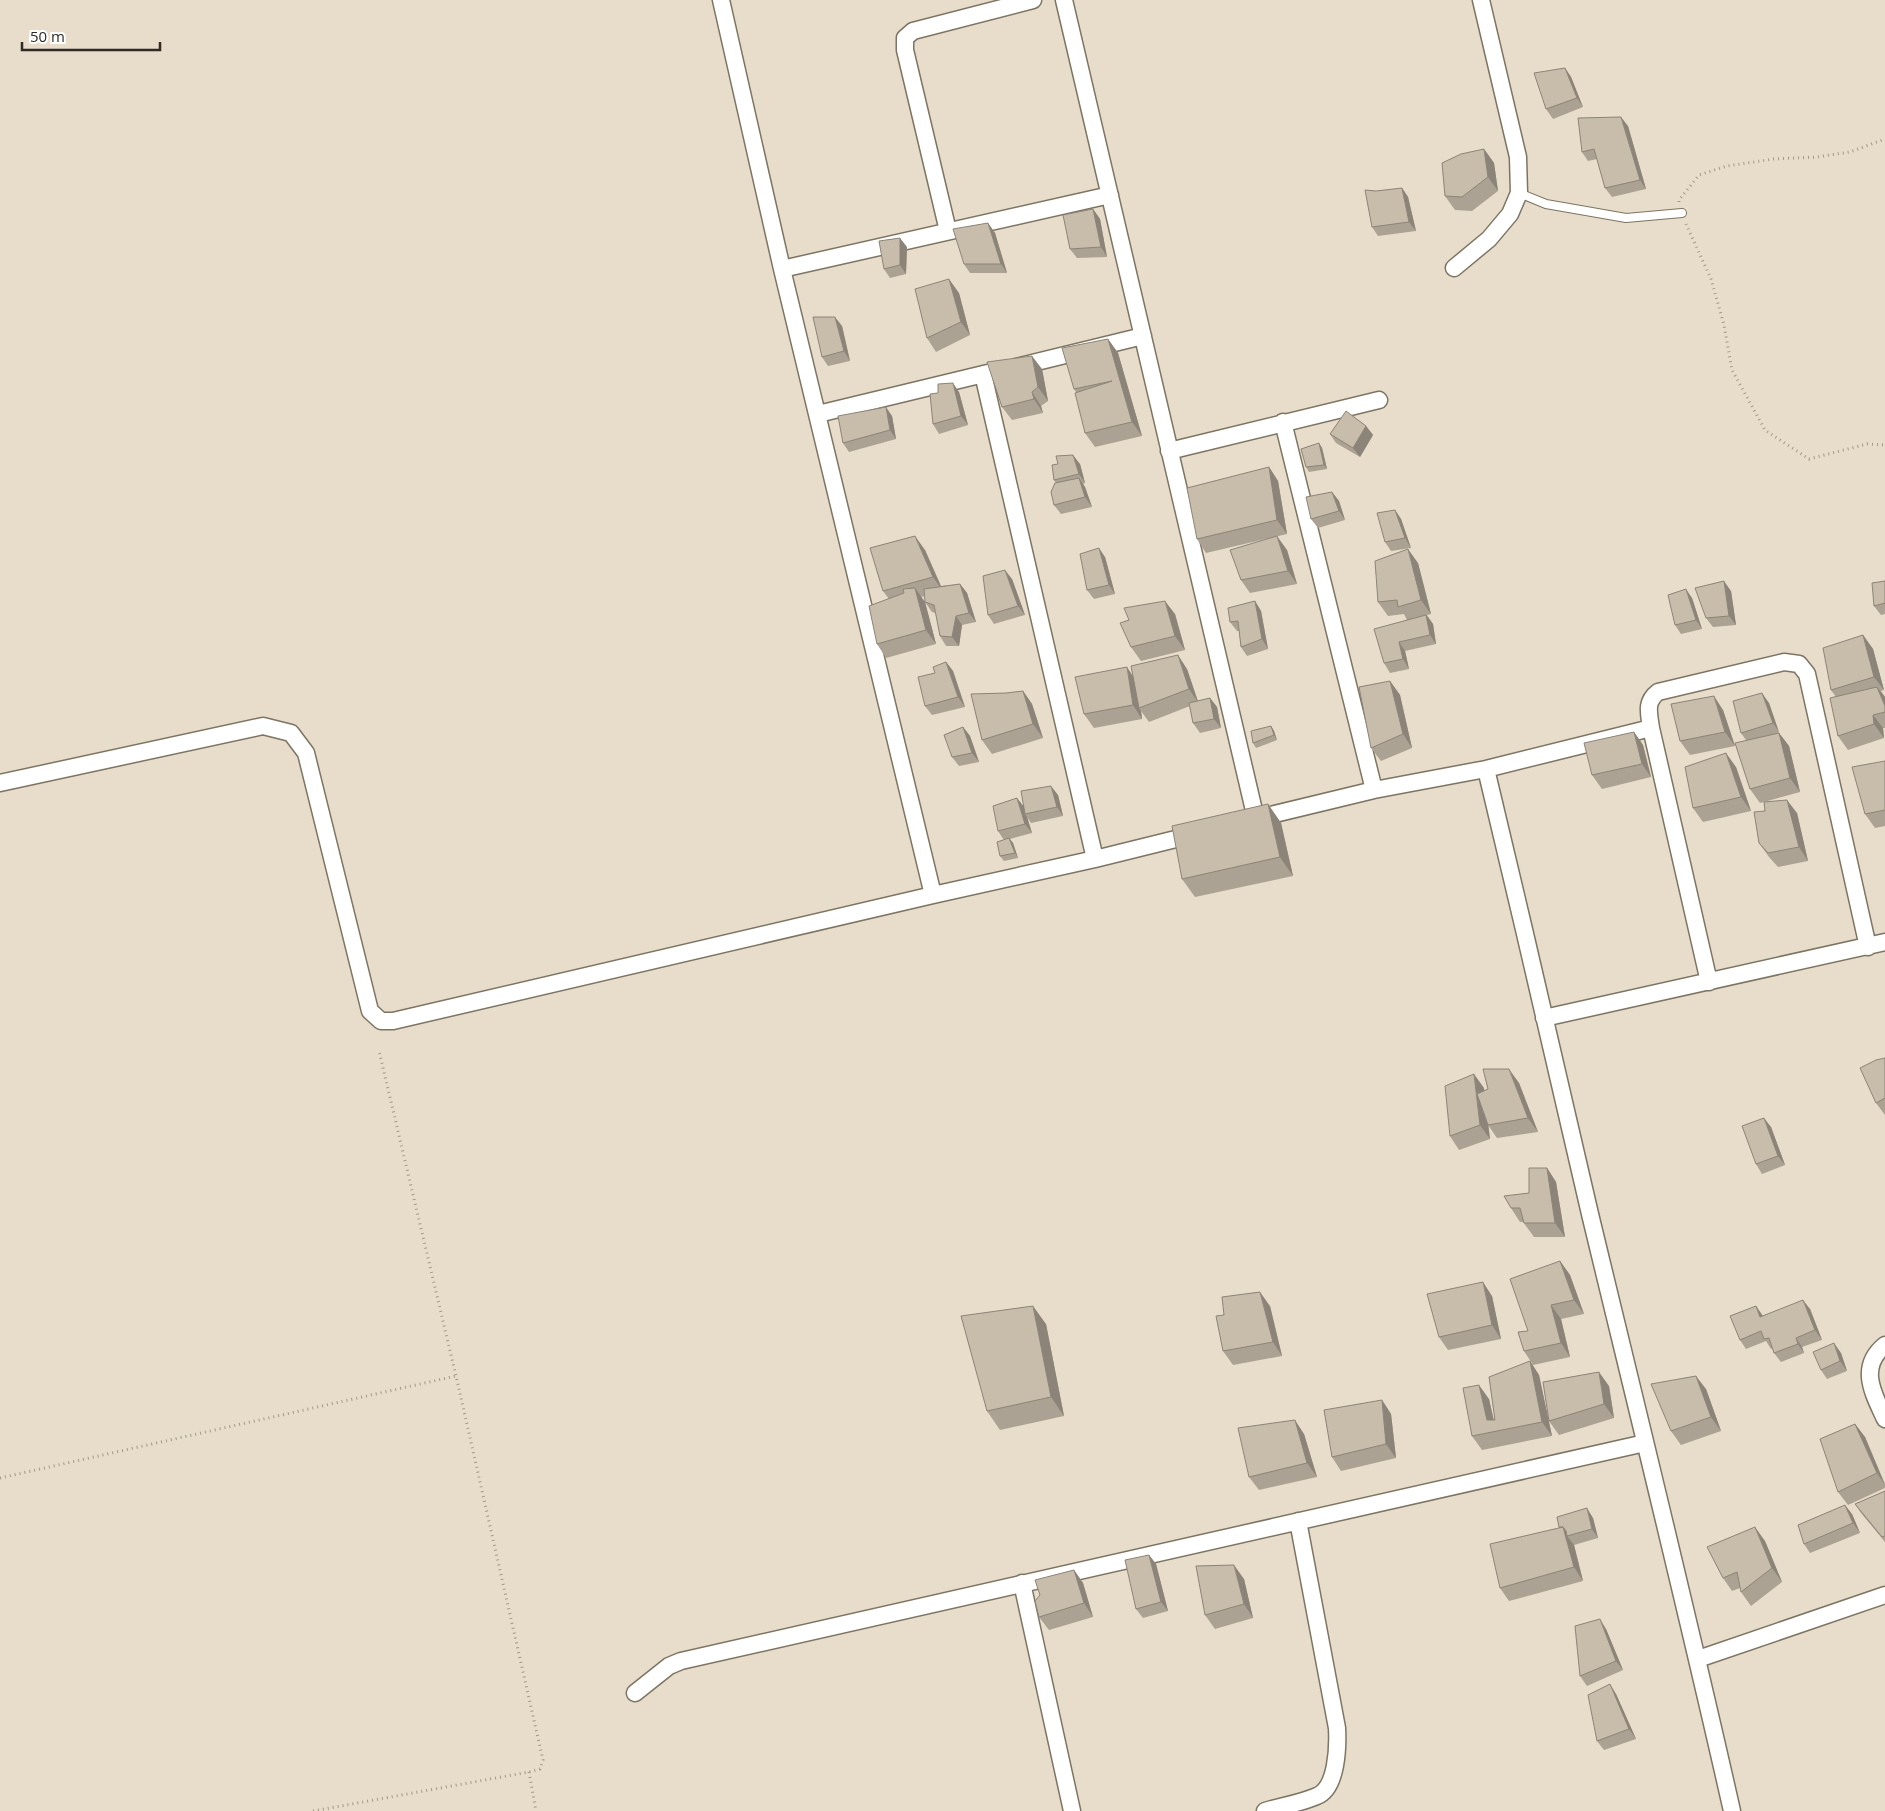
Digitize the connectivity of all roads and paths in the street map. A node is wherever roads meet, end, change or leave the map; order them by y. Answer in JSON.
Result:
{"nodes":[{"id":1,"x":721,"y":0,"type":"edge"},
{"id":2,"x":1033,"y":0,"type":"edge"},
{"id":3,"x":1064,"y":0,"type":"edge"},
{"id":4,"x":1481,"y":0,"type":"edge"},
{"id":5,"x":1885,"y":139,"type":"edge"},
{"id":6,"x":1520,"y":193,"type":"junction"},
{"id":7,"x":1110,"y":195,"type":"junction"},
{"id":8,"x":1682,"y":212,"type":"junction"},
{"id":9,"x":948,"y":231,"type":"junction"},
{"id":10,"x":782,"y":268,"type":"junction"},
{"id":11,"x":1454,"y":268,"type":"dead end"},
{"id":12,"x":1142,"y":336,"type":"junction"},
{"id":13,"x":983,"y":374,"type":"junction"},
{"id":14,"x":1379,"y":400,"type":"dead end"},
{"id":15,"x":818,"y":414,"type":"junction"},
{"id":16,"x":1283,"y":422,"type":"junction"},
{"id":17,"x":1885,"y":445,"type":"edge"},
{"id":18,"x":1169,"y":451,"type":"junction"},
{"id":19,"x":1651,"y":728,"type":"junction"},
{"id":20,"x":1486,"y":769,"type":"junction"},
{"id":21,"x":0,"y":783,"type":"edge"},
{"id":22,"x":1374,"y":790,"type":"junction"},
{"id":23,"x":1256,"y":819,"type":"junction"},
{"id":24,"x":1237,"y":824,"type":"edge"},
{"id":25,"x":1208,"y":831,"type":"edge"},
{"id":26,"x":1095,"y":859,"type":"junction"},
{"id":27,"x":933,"y":895,"type":"junction"},
{"id":28,"x":1885,"y":942,"type":"edge"},
{"id":29,"x":1868,"y":947,"type":"junction"},
{"id":30,"x":1709,"y":982,"type":"junction"},
{"id":31,"x":1544,"y":1018,"type":"junction"},
{"id":32,"x":379,"y":1051,"type":"dead end"},
{"id":33,"x":1885,"y":1345,"type":"edge"},
{"id":34,"x":456,"y":1376,"type":"junction"},
{"id":35,"x":1885,"y":1419,"type":"edge"},
{"id":36,"x":1645,"y":1443,"type":"junction"},
{"id":37,"x":0,"y":1478,"type":"edge"},
{"id":38,"x":1298,"y":1521,"type":"junction"},
{"id":39,"x":1022,"y":1583,"type":"junction"},
{"id":40,"x":1885,"y":1595,"type":"edge"},
{"id":41,"x":1698,"y":1659,"type":"junction"},
{"id":42,"x":635,"y":1693,"type":"dead end"},
{"id":43,"x":529,"y":1772,"type":"junction"},
{"id":44,"x":312,"y":1811,"type":"edge"},
{"id":45,"x":536,"y":1811,"type":"edge"},
{"id":46,"x":1072,"y":1811,"type":"edge"},
{"id":47,"x":1265,"y":1811,"type":"edge"},
{"id":48,"x":1732,"y":1811,"type":"edge"}],
"edges":[{"from":1,"to":10,"type":"street"},
{"from":2,"to":9,"type":"street"},
{"from":3,"to":7,"type":"street"},
{"from":4,"to":6,"type":"street"},
{"from":5,"to":8,"type":"path"},
{"from":6,"to":8,"type":"lane"},
{"from":6,"to":11,"type":"street"},
{"from":7,"to":9,"type":"street"},
{"from":7,"to":12,"type":"street"},
{"from":8,"to":17,"type":"path"},
{"from":9,"to":10,"type":"street"},
{"from":10,"to":15,"type":"street"},
{"from":12,"to":13,"type":"street"},
{"from":12,"to":18,"type":"street"},
{"from":13,"to":15,"type":"street"},
{"from":13,"to":26,"type":"street"},
{"from":14,"to":16,"type":"street"},
{"from":15,"to":27,"type":"street"},
{"from":16,"to":18,"type":"street"},
{"from":16,"to":22,"type":"street"},
{"from":18,"to":23,"type":"street"},
{"from":19,"to":20,"type":"street"},
{"from":19,"to":29,"type":"street"},
{"from":19,"to":30,"type":"street"},
{"from":20,"to":22,"type":"street"},
{"from":20,"to":31,"type":"street"},
{"from":21,"to":27,"type":"street"},
{"from":22,"to":23,"type":"street"},
{"from":23,"to":24,"type":"street"},
{"from":25,"to":26,"type":"street"},
{"from":26,"to":27,"type":"street"},
{"from":28,"to":29,"type":"street"},
{"from":29,"to":30,"type":"street"},
{"from":30,"to":31,"type":"street"},
{"from":31,"to":36,"type":"street"},
{"from":32,"to":34,"type":"path"},
{"from":33,"to":35,"type":"street"},
{"from":34,"to":37,"type":"path"},
{"from":34,"to":43,"type":"path"},
{"from":36,"to":38,"type":"street"},
{"from":36,"to":41,"type":"street"},
{"from":38,"to":39,"type":"street"},
{"from":38,"to":47,"type":"street"},
{"from":39,"to":42,"type":"street"},
{"from":39,"to":46,"type":"street"},
{"from":40,"to":41,"type":"street"},
{"from":41,"to":48,"type":"street"},
{"from":43,"to":44,"type":"path"},
{"from":43,"to":45,"type":"path"}]}
